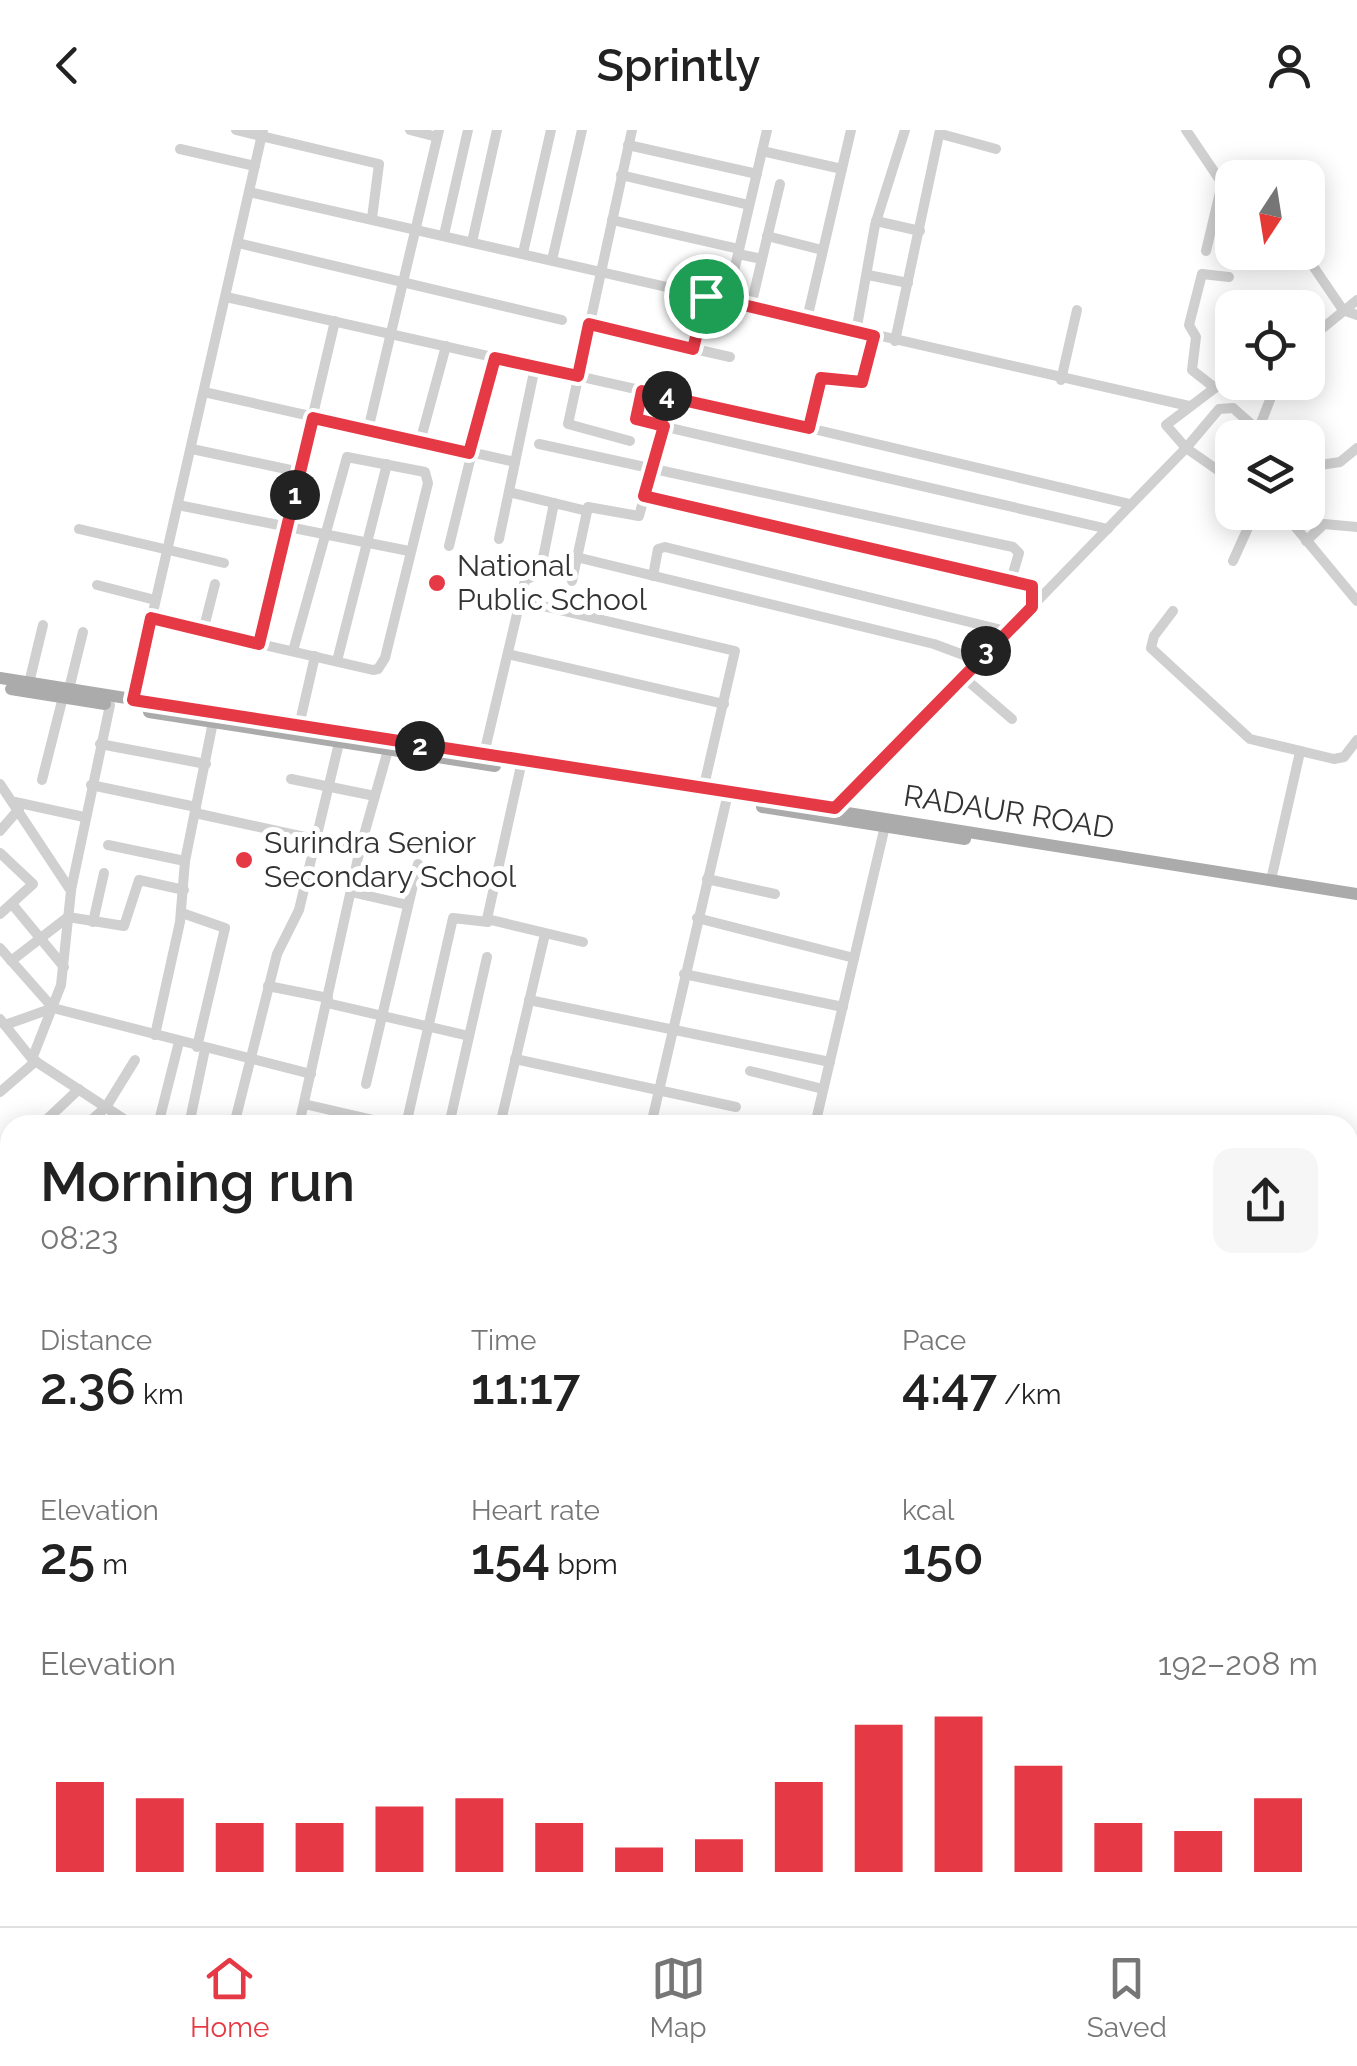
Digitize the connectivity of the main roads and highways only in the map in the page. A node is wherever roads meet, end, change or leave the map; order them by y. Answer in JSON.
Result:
{"nodes":[{"id":1,"x":0,"y":678,"type":"edge"},
{"id":2,"x":0,"y":687,"type":"edge"},
{"id":3,"x":66,"y":693,"type":"junction"},
{"id":4,"x":482,"y":760,"type":"junction"},
{"id":5,"x":1357,"y":898,"type":"edge"}],
"edges":[{"from":1,"to":3,"type":"main road","name":"RADAUR ROAD"},
{"from":2,"to":3,"type":"main road","name":"RADAUR ROAD"},
{"from":3,"to":4,"type":"main road","name":"RADAUR ROAD"},
{"from":3,"to":4,"type":"main road","name":"RADAUR ROAD"},
{"from":4,"to":5,"type":"main road","name":"RADAUR ROAD"},
{"from":4,"to":5,"type":"main road","name":"RADAUR ROAD"}]}
